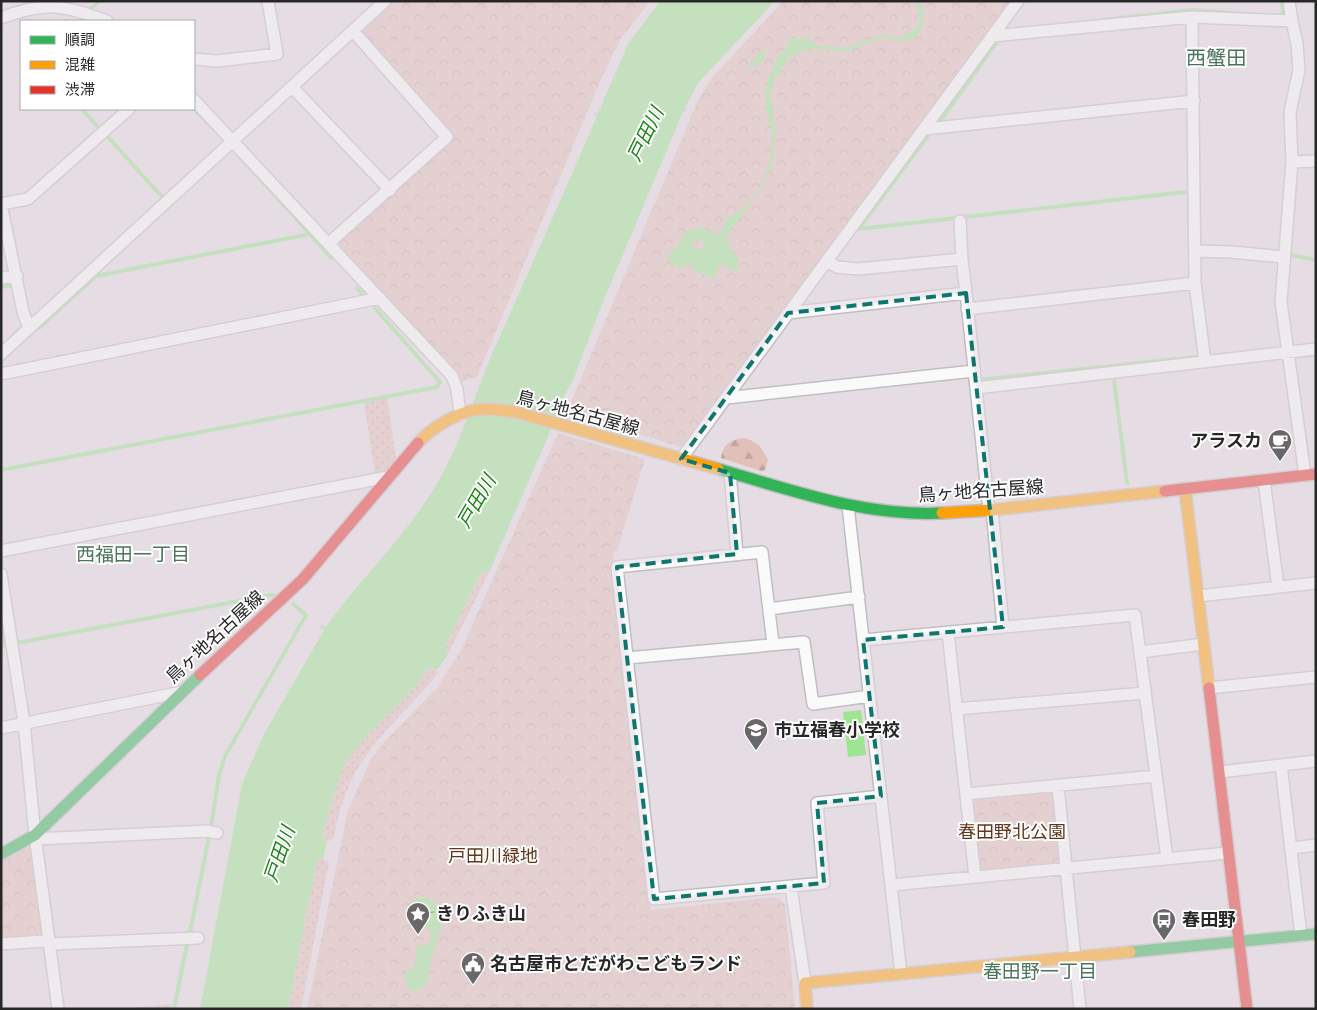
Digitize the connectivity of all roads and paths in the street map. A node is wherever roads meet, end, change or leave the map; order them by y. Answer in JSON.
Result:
{"nodes":[{"id":1,"x":268,"y":1,"type":"edge"},
{"id":2,"x":385,"y":1,"type":"edge"},
{"id":3,"x":1018,"y":1,"type":"edge"},
{"id":4,"x":1289,"y":1,"type":"edge"},
{"id":5,"x":72,"y":5,"type":"edge"},
{"id":6,"x":1192,"y":16,"type":"junction"},
{"id":7,"x":1,"y":18,"type":"edge"},
{"id":8,"x":105,"y":20,"type":"edge"},
{"id":9,"x":1292,"y":21,"type":"junction"},
{"id":10,"x":353,"y":31,"type":"junction"},
{"id":11,"x":992,"y":36,"type":"junction"},
{"id":12,"x":195,"y":59,"type":"edge"},
{"id":13,"x":293,"y":88,"type":"junction"},
{"id":14,"x":195,"y":101,"type":"edge"},
{"id":15,"x":1194,"y":101,"type":"junction"},
{"id":16,"x":128,"y":110,"type":"edge"},
{"id":17,"x":925,"y":129,"type":"junction"},
{"id":18,"x":234,"y":141,"type":"junction"},
{"id":19,"x":1316,"y":160,"type":"edge"},
{"id":20,"x":1292,"y":162,"type":"junction"},
{"id":21,"x":390,"y":190,"type":"junction"},
{"id":22,"x":1,"y":204,"type":"edge"},
{"id":23,"x":960,"y":221,"type":"dead end"},
{"id":24,"x":329,"y":243,"type":"junction"},
{"id":25,"x":1195,"y":251,"type":"junction"},
{"id":26,"x":1284,"y":257,"type":"junction"},
{"id":27,"x":962,"y":259,"type":"junction"},
{"id":28,"x":827,"y":261,"type":"junction"},
{"id":29,"x":17,"y":276,"type":"junction"},
{"id":30,"x":1,"y":278,"type":"edge"},
{"id":31,"x":1196,"y":283,"type":"junction"},
{"id":32,"x":966,"y":293,"type":"junction"},
{"id":33,"x":380,"y":298,"type":"junction"},
{"id":34,"x":967,"y":308,"type":"junction"},
{"id":35,"x":788,"y":313,"type":"junction"},
{"id":36,"x":29,"y":328,"type":"junction"},
{"id":37,"x":1316,"y":349,"type":"edge"},
{"id":38,"x":1290,"y":352,"type":"junction"},
{"id":39,"x":1,"y":354,"type":"edge"},
{"id":40,"x":1205,"y":362,"type":"junction"},
{"id":41,"x":974,"y":371,"type":"junction"},
{"id":42,"x":1,"y":374,"type":"edge"},
{"id":43,"x":976,"y":388,"type":"junction"},
{"id":44,"x":726,"y":398,"type":"junction"},
{"id":45,"x":460,"y":415,"type":"junction"},
{"id":46,"x":681,"y":460,"type":"junction"},
{"id":47,"x":730,"y":473,"type":"junction"},
{"id":48,"x":1310,"y":474,"type":"edge"},
{"id":49,"x":388,"y":477,"type":"junction"},
{"id":50,"x":1264,"y":480,"type":"junction"},
{"id":51,"x":1185,"y":488,"type":"junction"},
{"id":52,"x":848,"y":506,"type":"junction"},
{"id":53,"x":991,"y":510,"type":"junction"},
{"id":54,"x":1,"y":551,"type":"edge"},
{"id":55,"x":737,"y":554,"type":"junction"},
{"id":56,"x":1,"y":574,"type":"edge"},
{"id":57,"x":1316,"y":583,"type":"edge"},
{"id":58,"x":1278,"y":587,"type":"junction"},
{"id":59,"x":1198,"y":596,"type":"junction"},
{"id":60,"x":859,"y":597,"type":"junction"},
{"id":61,"x":769,"y":609,"type":"junction"},
{"id":62,"x":1002,"y":627,"type":"junction"},
{"id":63,"x":948,"y":632,"type":"junction"},
{"id":64,"x":863,"y":640,"type":"junction"},
{"id":65,"x":774,"y":644,"type":"junction"},
{"id":66,"x":1204,"y":644,"type":"junction"},
{"id":67,"x":7,"y":650,"type":"edge"},
{"id":68,"x":1140,"y":652,"type":"junction"},
{"id":69,"x":627,"y":658,"type":"junction"},
{"id":70,"x":1316,"y":677,"type":"edge"},
{"id":71,"x":1209,"y":688,"type":"junction"},
{"id":72,"x":182,"y":692,"type":"junction"},
{"id":73,"x":1145,"y":693,"type":"junction"},
{"id":74,"x":870,"y":696,"type":"junction"},
{"id":75,"x":956,"y":709,"type":"junction"},
{"id":76,"x":24,"y":723,"type":"junction"},
{"id":77,"x":1,"y":728,"type":"edge"},
{"id":78,"x":1316,"y":760,"type":"edge"},
{"id":79,"x":1281,"y":765,"type":"junction"},
{"id":80,"x":1219,"y":772,"type":"junction"},
{"id":81,"x":1156,"y":776,"type":"junction"},
{"id":82,"x":1058,"y":786,"type":"junction"},
{"id":83,"x":966,"y":794,"type":"junction"},
{"id":84,"x":881,"y":796,"type":"junction"},
{"id":85,"x":217,"y":833,"type":"dead end"},
{"id":86,"x":35,"y":837,"type":"junction"},
{"id":87,"x":1316,"y":845,"type":"edge"},
{"id":88,"x":1292,"y":848,"type":"junction"},
{"id":89,"x":1228,"y":853,"type":"junction"},
{"id":90,"x":1,"y":854,"type":"edge"},
{"id":91,"x":1167,"y":859,"type":"junction"},
{"id":92,"x":1066,"y":868,"type":"junction"},
{"id":93,"x":974,"y":877,"type":"junction"},
{"id":94,"x":891,"y":885,"type":"junction"},
{"id":95,"x":791,"y":887,"type":"junction"},
{"id":96,"x":1316,"y":934,"type":"edge"},
{"id":97,"x":1301,"y":936,"type":"junction"},
{"id":98,"x":198,"y":938,"type":"dead end"},
{"id":99,"x":1239,"y":942,"type":"junction"},
{"id":100,"x":1,"y":944,"type":"edge"},
{"id":101,"x":50,"y":944,"type":"junction"},
{"id":102,"x":1075,"y":957,"type":"junction"},
{"id":103,"x":901,"y":974,"type":"junction"},
{"id":104,"x":805,"y":983,"type":"junction"},
{"id":105,"x":58,"y":1009,"type":"edge"},
{"id":106,"x":808,"y":1009,"type":"edge"},
{"id":107,"x":1080,"y":1009,"type":"edge"},
{"id":108,"x":1247,"y":1009,"type":"edge"}],
"edges":[{"from":1,"to":12,"type":"street"},
{"from":2,"to":10,"type":"street"},
{"from":3,"to":11,"type":"street"},
{"from":4,"to":9,"type":"street"},
{"from":5,"to":7,"type":"street"},
{"from":5,"to":8,"type":"street"},
{"from":6,"to":9,"type":"street"},
{"from":6,"to":11,"type":"street"},
{"from":6,"to":15,"type":"street"},
{"from":9,"to":20,"type":"street"},
{"from":10,"to":13,"type":"street"},
{"from":10,"to":21,"type":"street"},
{"from":11,"to":17,"type":"street"},
{"from":13,"to":18,"type":"street"},
{"from":13,"to":21,"type":"street"},
{"from":14,"to":18,"type":"street"},
{"from":15,"to":17,"type":"street"},
{"from":15,"to":25,"type":"street"},
{"from":16,"to":22,"type":"street"},
{"from":17,"to":28,"type":"street"},
{"from":18,"to":24,"type":"street"},
{"from":18,"to":36,"type":"street"},
{"from":19,"to":20,"type":"street"},
{"from":20,"to":26,"type":"street"},
{"from":21,"to":24,"type":"street"},
{"from":22,"to":29,"type":"street"},
{"from":23,"to":27,"type":"street"},
{"from":24,"to":33,"type":"street"},
{"from":25,"to":26,"type":"street"},
{"from":25,"to":31,"type":"street"},
{"from":26,"to":38,"type":"street"},
{"from":27,"to":28,"type":"street"},
{"from":27,"to":32,"type":"street"},
{"from":28,"to":35,"type":"street"},
{"from":29,"to":30,"type":"street"},
{"from":29,"to":36,"type":"street"},
{"from":31,"to":34,"type":"street"},
{"from":31,"to":40,"type":"street"},
{"from":32,"to":34,"type":"street"},
{"from":32,"to":35,"type":"street"},
{"from":33,"to":42,"type":"street"},
{"from":33,"to":45,"type":"street"},
{"from":34,"to":41,"type":"street"},
{"from":35,"to":44,"type":"street"},
{"from":36,"to":39,"type":"street"},
{"from":37,"to":38,"type":"street"},
{"from":38,"to":40,"type":"street"},
{"from":38,"to":48,"type":"street"},
{"from":40,"to":43,"type":"street"},
{"from":41,"to":43,"type":"street"},
{"from":41,"to":44,"type":"street"},
{"from":43,"to":53,"type":"street"},
{"from":44,"to":46,"type":"street"},
{"from":45,"to":46,"type":"main road","name":"鳥ヶ地名古屋線"},
{"from":45,"to":49,"type":"main road","name":"鳥ヶ地名古屋線"},
{"from":46,"to":47,"type":"main road","name":"鳥ヶ地名古屋線"},
{"from":47,"to":52,"type":"main road","name":"鳥ヶ地名古屋線"},
{"from":47,"to":55,"type":"street"},
{"from":48,"to":50,"type":"main road","name":"鳥ヶ地名古屋線"},
{"from":49,"to":54,"type":"street"},
{"from":49,"to":72,"type":"main road","name":"鳥ヶ地名古屋線"},
{"from":50,"to":51,"type":"main road","name":"鳥ヶ地名古屋線"},
{"from":50,"to":58,"type":"street"},
{"from":51,"to":53,"type":"main road","name":"鳥ヶ地名古屋線"},
{"from":51,"to":59,"type":"main road"},
{"from":52,"to":53,"type":"main road","name":"鳥ヶ地名古屋線"},
{"from":52,"to":60,"type":"street"},
{"from":53,"to":62,"type":"street"},
{"from":55,"to":61,"type":"street"},
{"from":55,"to":69,"type":"street"},
{"from":56,"to":67,"type":"street"},
{"from":57,"to":58,"type":"street"},
{"from":58,"to":59,"type":"street"},
{"from":59,"to":66,"type":"main road"},
{"from":60,"to":61,"type":"street"},
{"from":60,"to":64,"type":"street"},
{"from":61,"to":65,"type":"street"},
{"from":62,"to":63,"type":"street"},
{"from":62,"to":68,"type":"street"},
{"from":63,"to":64,"type":"street"},
{"from":63,"to":75,"type":"street"},
{"from":64,"to":74,"type":"street"},
{"from":65,"to":69,"type":"street"},
{"from":65,"to":74,"type":"street"},
{"from":66,"to":68,"type":"street"},
{"from":66,"to":71,"type":"main road"},
{"from":67,"to":76,"type":"street"},
{"from":68,"to":73,"type":"street"},
{"from":69,"to":95,"type":"street"},
{"from":70,"to":71,"type":"street"},
{"from":71,"to":80,"type":"main road"},
{"from":72,"to":76,"type":"street"},
{"from":72,"to":86,"type":"main road","name":"鳥ヶ地名古屋線"},
{"from":73,"to":75,"type":"street"},
{"from":73,"to":81,"type":"street"},
{"from":74,"to":84,"type":"street"},
{"from":75,"to":83,"type":"street"},
{"from":76,"to":77,"type":"street"},
{"from":76,"to":86,"type":"street"},
{"from":78,"to":79,"type":"street"},
{"from":79,"to":80,"type":"street"},
{"from":79,"to":88,"type":"street"},
{"from":80,"to":89,"type":"main road"},
{"from":81,"to":82,"type":"street"},
{"from":81,"to":91,"type":"street"},
{"from":82,"to":83,"type":"street"},
{"from":82,"to":92,"type":"street"},
{"from":83,"to":93,"type":"street"},
{"from":84,"to":94,"type":"street"},
{"from":84,"to":95,"type":"street"},
{"from":85,"to":86,"type":"street"},
{"from":86,"to":90,"type":"main road","name":"鳥ヶ地名古屋線"},
{"from":86,"to":101,"type":"street"},
{"from":87,"to":88,"type":"street"},
{"from":88,"to":97,"type":"street"},
{"from":89,"to":91,"type":"street"},
{"from":89,"to":99,"type":"main road"},
{"from":91,"to":92,"type":"street"},
{"from":92,"to":93,"type":"street"},
{"from":92,"to":102,"type":"street"},
{"from":93,"to":94,"type":"street"},
{"from":94,"to":103,"type":"street"},
{"from":95,"to":104,"type":"street"},
{"from":96,"to":97,"type":"main road"},
{"from":97,"to":99,"type":"main road"},
{"from":98,"to":101,"type":"street"},
{"from":99,"to":102,"type":"main road"},
{"from":99,"to":108,"type":"main road"},
{"from":100,"to":101,"type":"street"},
{"from":101,"to":105,"type":"street"},
{"from":102,"to":103,"type":"main road"},
{"from":102,"to":107,"type":"street"},
{"from":103,"to":104,"type":"main road"},
{"from":104,"to":106,"type":"main road"}]}
